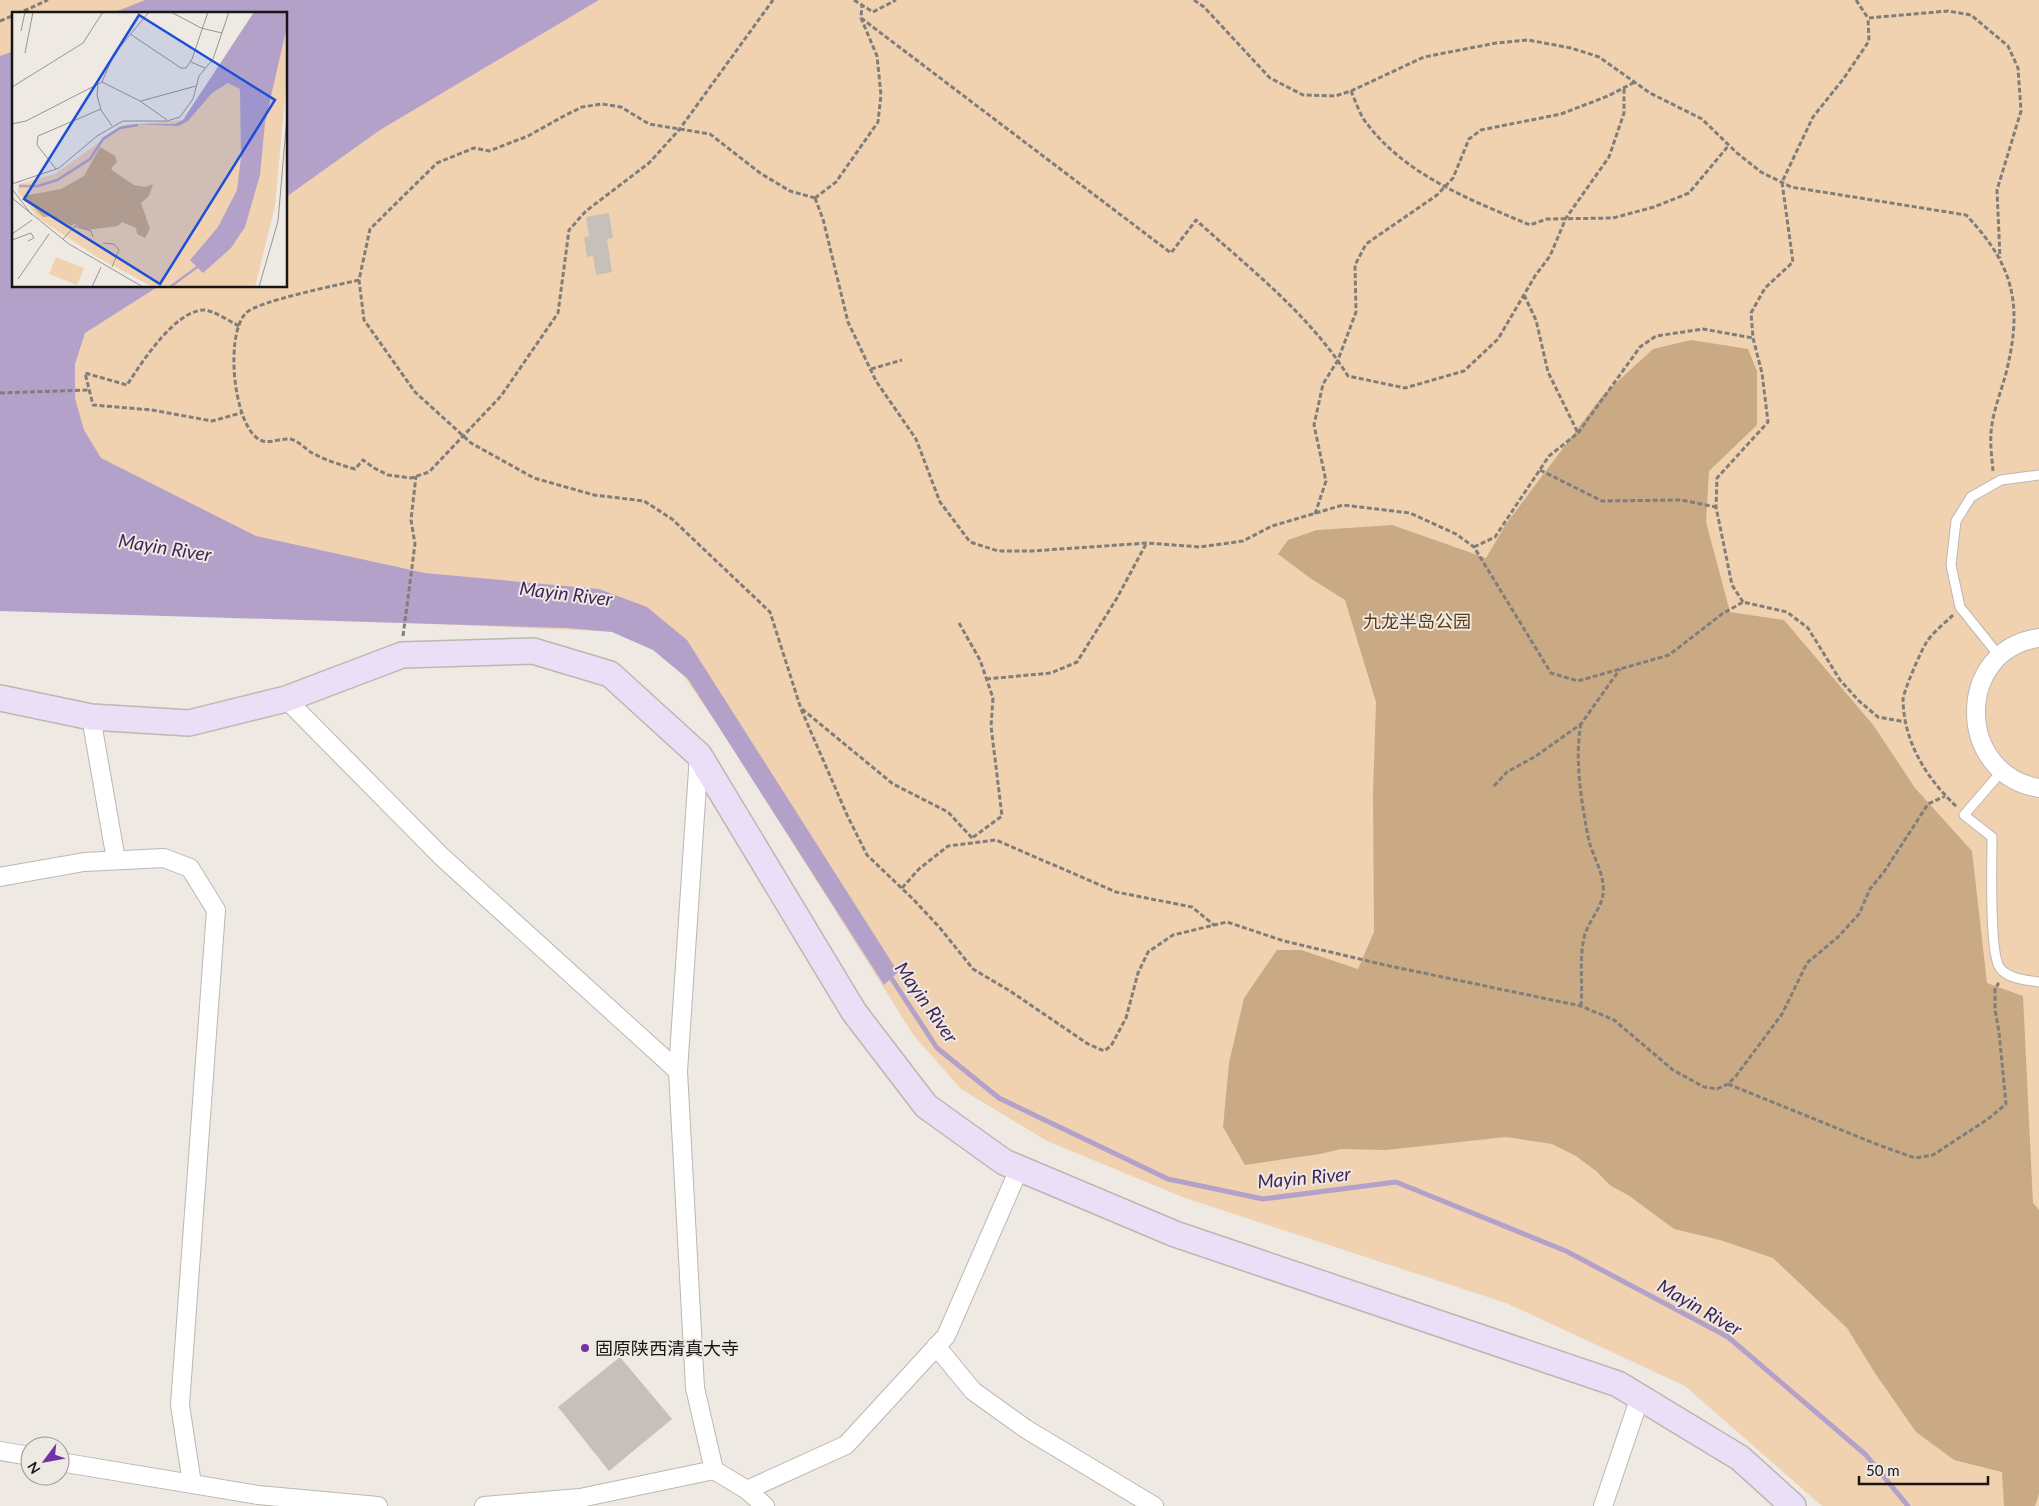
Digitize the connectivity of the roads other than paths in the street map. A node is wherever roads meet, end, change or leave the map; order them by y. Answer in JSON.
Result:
{"nodes":[{"id":1,"x":2039,"y":475,"type":"edge"},
{"id":2,"x":2039,"y":638,"type":"edge"},
{"id":3,"x":2000,"y":657,"type":"junction"},
{"id":4,"x":0,"y":698,"type":"edge"},
{"id":5,"x":286,"y":699,"type":"junction"},
{"id":6,"x":91,"y":718,"type":"junction"},
{"id":7,"x":699,"y":755,"type":"junction"},
{"id":8,"x":2002,"y":771,"type":"junction"},
{"id":9,"x":2039,"y":788,"type":"edge"},
{"id":10,"x":116,"y":860,"type":"junction"},
{"id":11,"x":0,"y":877,"type":"edge"},
{"id":12,"x":2039,"y":982,"type":"edge"},
{"id":13,"x":678,"y":1071,"type":"junction"},
{"id":14,"x":1019,"y":1169,"type":"junction"},
{"id":15,"x":936,"y":1346,"type":"junction"},
{"id":16,"x":1640,"y":1397,"type":"junction"},
{"id":17,"x":0,"y":1451,"type":"edge"},
{"id":18,"x":20,"y":1454,"type":"edge"},
{"id":19,"x":70,"y":1464,"type":"edge"},
{"id":20,"x":714,"y":1470,"type":"junction"},
{"id":21,"x":192,"y":1484,"type":"junction"},
{"id":22,"x":747,"y":1490,"type":"junction"},
{"id":23,"x":378,"y":1506,"type":"edge"},
{"id":24,"x":484,"y":1506,"type":"edge"},
{"id":25,"x":765,"y":1506,"type":"edge"},
{"id":26,"x":1154,"y":1506,"type":"edge"},
{"id":27,"x":1603,"y":1506,"type":"edge"},
{"id":28,"x":1793,"y":1506,"type":"edge"}],
"edges":[{"from":1,"to":3,"type":"lane"},
{"from":2,"to":3,"type":"street"},
{"from":3,"to":8,"type":"street"},
{"from":4,"to":6,"type":"street"},
{"from":5,"to":6,"type":"street"},
{"from":5,"to":7,"type":"street"},
{"from":5,"to":13,"type":"street"},
{"from":6,"to":10,"type":"street"},
{"from":7,"to":13,"type":"street"},
{"from":7,"to":14,"type":"street"},
{"from":8,"to":9,"type":"street"},
{"from":8,"to":12,"type":"lane"},
{"from":10,"to":11,"type":"street"},
{"from":10,"to":21,"type":"street"},
{"from":13,"to":20,"type":"street"},
{"from":14,"to":15,"type":"street"},
{"from":14,"to":16,"type":"street"},
{"from":15,"to":22,"type":"street"},
{"from":15,"to":26,"type":"street"},
{"from":16,"to":27,"type":"street"},
{"from":16,"to":28,"type":"street"},
{"from":17,"to":18,"type":"street"},
{"from":19,"to":21,"type":"street"},
{"from":20,"to":22,"type":"street"},
{"from":20,"to":24,"type":"street"},
{"from":21,"to":23,"type":"street"},
{"from":22,"to":25,"type":"street"}]}
